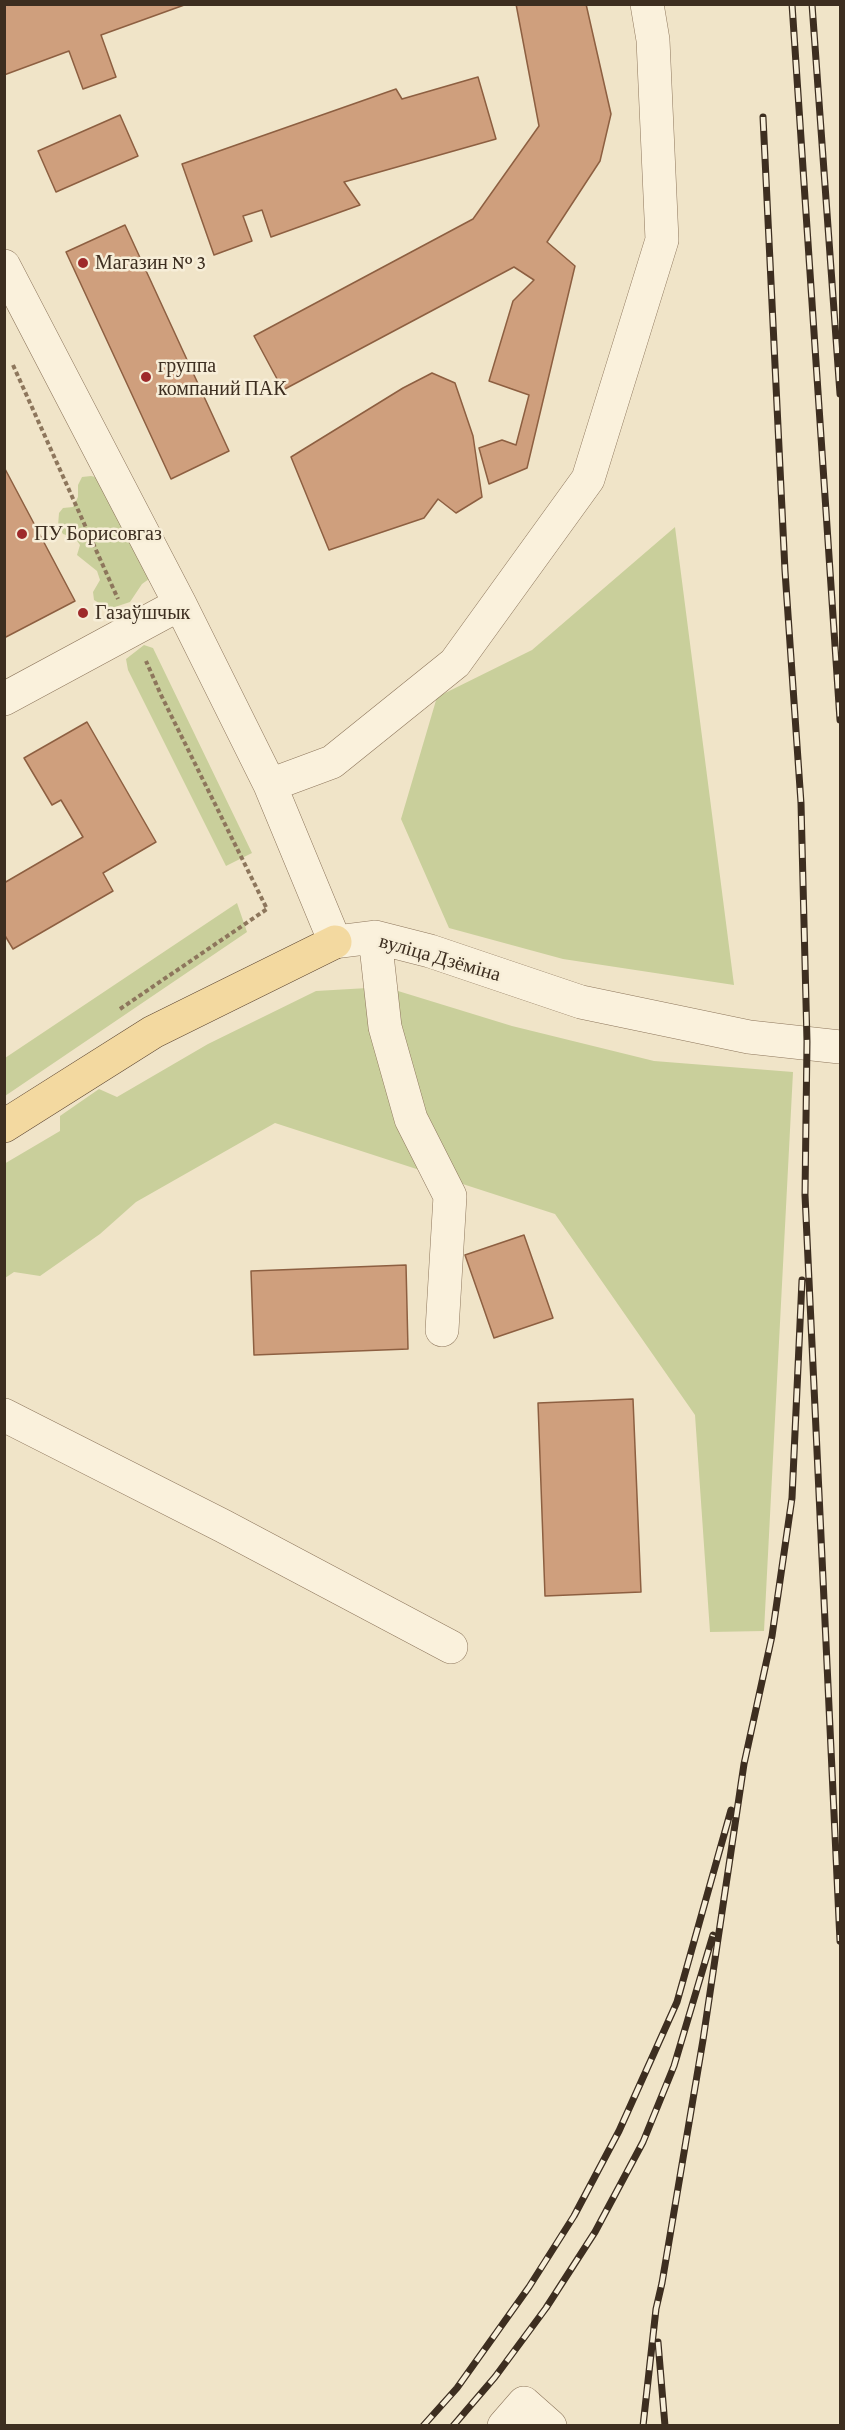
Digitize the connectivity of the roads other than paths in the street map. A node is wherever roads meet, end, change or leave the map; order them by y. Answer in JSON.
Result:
{"nodes":[{"id":1,"x":647,"y":4,"type":"edge"},
{"id":2,"x":4,"y":266,"type":"edge"},
{"id":3,"x":180,"y":604,"type":"junction"},
{"id":4,"x":4,"y":699,"type":"edge"},
{"id":5,"x":270,"y":785,"type":"junction"},
{"id":6,"x":375,"y":937,"type":"junction"},
{"id":7,"x":335,"y":942,"type":"junction"},
{"id":8,"x":840,"y":1047,"type":"edge"},
{"id":9,"x":4,"y":1126,"type":"edge"},
{"id":10,"x":442,"y":1330,"type":"dead end"},
{"id":11,"x":4,"y":1415,"type":"edge"},
{"id":12,"x":451,"y":1647,"type":"dead end"},
{"id":13,"x":504,"y":2426,"type":"edge"},
{"id":14,"x":550,"y":2426,"type":"edge"}],
"edges":[{"from":1,"to":5,"type":"street"},
{"from":2,"to":3,"type":"street"},
{"from":3,"to":4,"type":"street"},
{"from":3,"to":5,"type":"street"},
{"from":5,"to":7,"type":"street"},
{"from":6,"to":7,"type":"street","name":"вуліца Дзёміна"},
{"from":6,"to":8,"type":"street","name":"вуліца Дзёміна"},
{"from":6,"to":10,"type":"street"},
{"from":7,"to":9,"type":"main road","name":"вуліца Дзёміна"},
{"from":11,"to":12,"type":"street"},
{"from":13,"to":14,"type":"street"}]}
